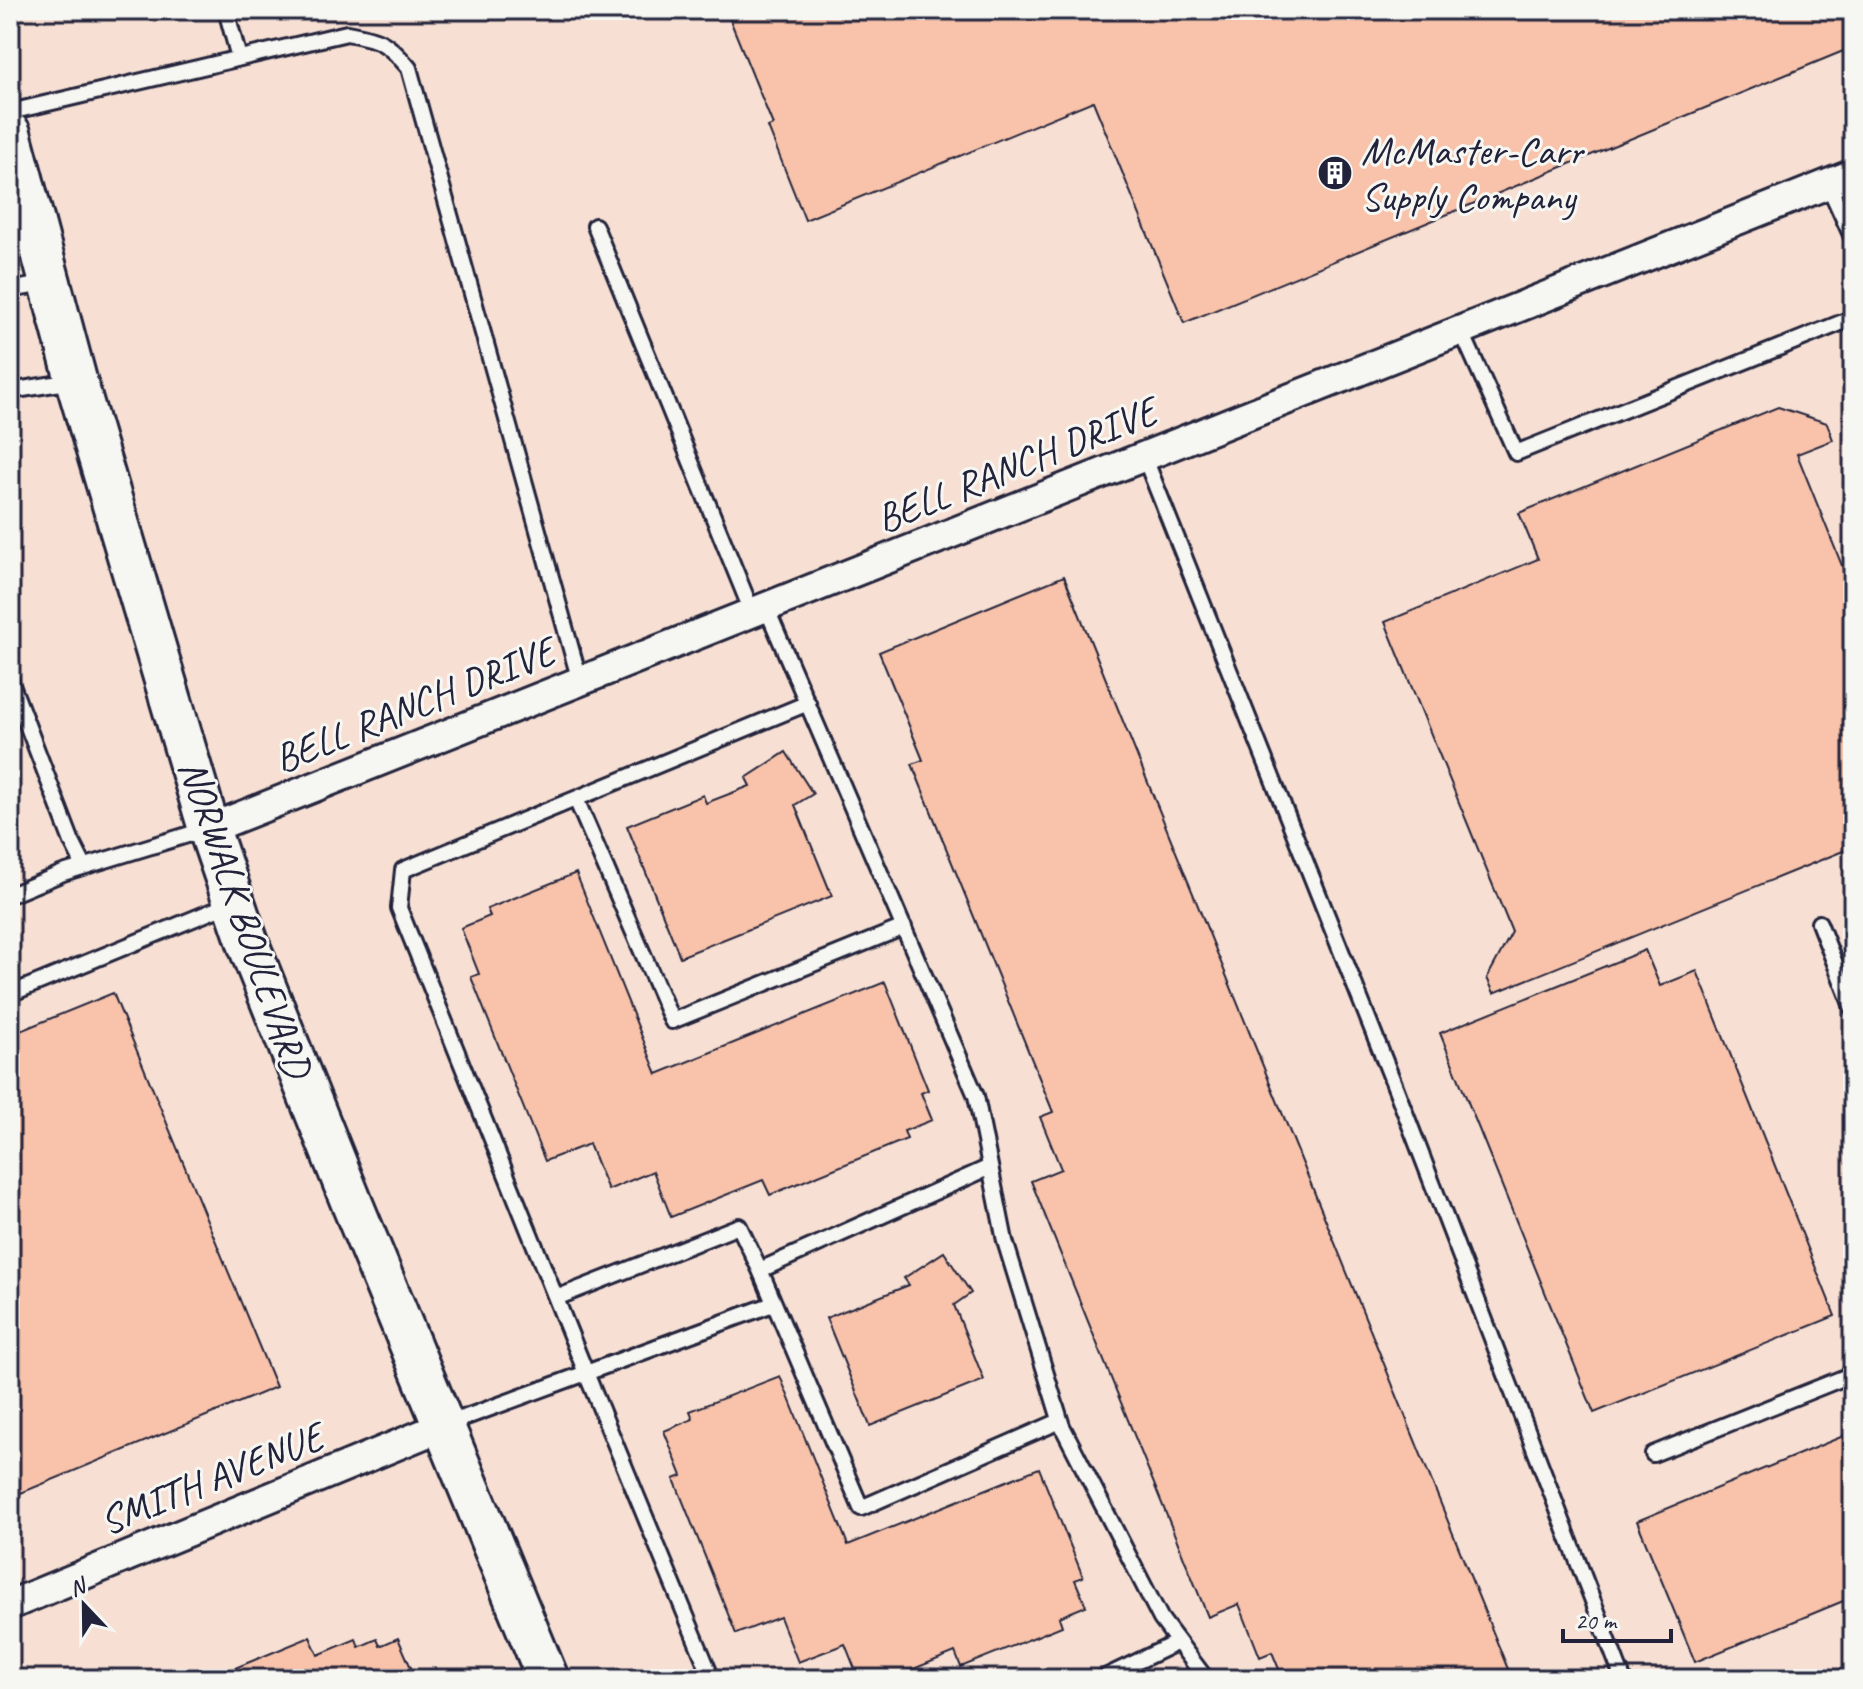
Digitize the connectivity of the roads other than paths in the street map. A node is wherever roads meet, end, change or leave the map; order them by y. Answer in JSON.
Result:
{"nodes":[{"id":1,"x":226,"y":10,"type":"edge"},
{"id":2,"x":239,"y":58,"type":"junction"},
{"id":3,"x":10,"y":112,"type":"edge"},
{"id":4,"x":10,"y":133,"type":"edge"},
{"id":5,"x":1841,"y":179,"type":"edge"},
{"id":6,"x":595,"y":226,"type":"dead end"},
{"id":7,"x":1853,"y":239,"type":"edge"},
{"id":8,"x":51,"y":283,"type":"junction"},
{"id":9,"x":10,"y":290,"type":"edge"},
{"id":10,"x":1853,"y":318,"type":"edge"},
{"id":11,"x":1461,"y":330,"type":"junction"},
{"id":12,"x":76,"y":380,"type":"junction"},
{"id":13,"x":10,"y":391,"type":"edge"},
{"id":14,"x":1144,"y":456,"type":"junction"},
{"id":15,"x":759,"y":610,"type":"junction"},
{"id":16,"x":10,"y":680,"type":"edge"},
{"id":17,"x":580,"y":681,"type":"junction"},
{"id":18,"x":808,"y":703,"type":"junction"},
{"id":19,"x":576,"y":799,"type":"junction"},
{"id":20,"x":209,"y":829,"type":"junction"},
{"id":21,"x":84,"y":866,"type":"junction"},
{"id":22,"x":10,"y":895,"type":"edge"},
{"id":23,"x":234,"y":903,"type":"junction"},
{"id":24,"x":1819,"y":923,"type":"dead end"},
{"id":25,"x":904,"y":927,"type":"junction"},
{"id":26,"x":10,"y":994,"type":"edge"},
{"id":27,"x":1853,"y":1009,"type":"edge"},
{"id":28,"x":990,"y":1167,"type":"junction"},
{"id":29,"x":760,"y":1270,"type":"junction"},
{"id":30,"x":556,"y":1298,"type":"junction"},
{"id":31,"x":773,"y":1304,"type":"junction"},
{"id":32,"x":586,"y":1373,"type":"junction"},
{"id":33,"x":1853,"y":1374,"type":"edge"},
{"id":34,"x":1060,"y":1421,"type":"junction"},
{"id":35,"x":443,"y":1426,"type":"junction"},
{"id":36,"x":1653,"y":1454,"type":"dead end"},
{"id":37,"x":10,"y":1605,"type":"edge"},
{"id":38,"x":1178,"y":1642,"type":"junction"},
{"id":39,"x":548,"y":1679,"type":"edge"},
{"id":40,"x":712,"y":1679,"type":"edge"},
{"id":41,"x":1101,"y":1679,"type":"edge"},
{"id":42,"x":1206,"y":1679,"type":"edge"},
{"id":43,"x":1623,"y":1679,"type":"edge"}],
"edges":[{"from":1,"to":2,"type":"lane"},
{"from":2,"to":3,"type":"lane"},
{"from":2,"to":17,"type":"lane"},
{"from":4,"to":8,"type":"main road","name":"NORWALK BOULEVARD"},
{"from":5,"to":7,"type":"lane"},
{"from":5,"to":11,"type":"street","name":"BELL RANCH DRIVE"},
{"from":6,"to":15,"type":"lane"},
{"from":8,"to":9,"type":"lane"},
{"from":8,"to":12,"type":"main road","name":"NORWALK BOULEVARD"},
{"from":10,"to":11,"type":"lane"},
{"from":11,"to":14,"type":"street","name":"BELL RANCH DRIVE"},
{"from":12,"to":13,"type":"lane"},
{"from":12,"to":20,"type":"main road","name":"NORWALK BOULEVARD"},
{"from":14,"to":15,"type":"street","name":"BELL RANCH DRIVE"},
{"from":14,"to":43,"type":"lane"},
{"from":15,"to":17,"type":"street","name":"BELL RANCH DRIVE"},
{"from":15,"to":18,"type":"lane"},
{"from":16,"to":21,"type":"lane"},
{"from":17,"to":20,"type":"street","name":"BELL RANCH DRIVE"},
{"from":18,"to":19,"type":"lane"},
{"from":18,"to":25,"type":"lane"},
{"from":19,"to":25,"type":"lane"},
{"from":19,"to":30,"type":"lane"},
{"from":20,"to":21,"type":"lane"},
{"from":20,"to":23,"type":"main road","name":"NORWALK BOULEVARD"},
{"from":21,"to":22,"type":"lane"},
{"from":23,"to":26,"type":"lane"},
{"from":23,"to":35,"type":"main road","name":"NORWALK BOULEVARD"},
{"from":24,"to":27,"type":"lane"},
{"from":25,"to":28,"type":"lane"},
{"from":28,"to":29,"type":"lane"},
{"from":28,"to":34,"type":"lane"},
{"from":29,"to":30,"type":"lane"},
{"from":29,"to":31,"type":"lane"},
{"from":30,"to":32,"type":"lane"},
{"from":31,"to":32,"type":"lane"},
{"from":31,"to":34,"type":"lane"},
{"from":32,"to":35,"type":"lane"},
{"from":32,"to":40,"type":"lane"},
{"from":33,"to":36,"type":"lane"},
{"from":34,"to":38,"type":"lane"},
{"from":35,"to":37,"type":"street","name":"SMITH AVENUE"},
{"from":35,"to":39,"type":"main road","name":"NORWALK BOULEVARD"},
{"from":38,"to":41,"type":"lane"},
{"from":38,"to":42,"type":"lane"}]}
